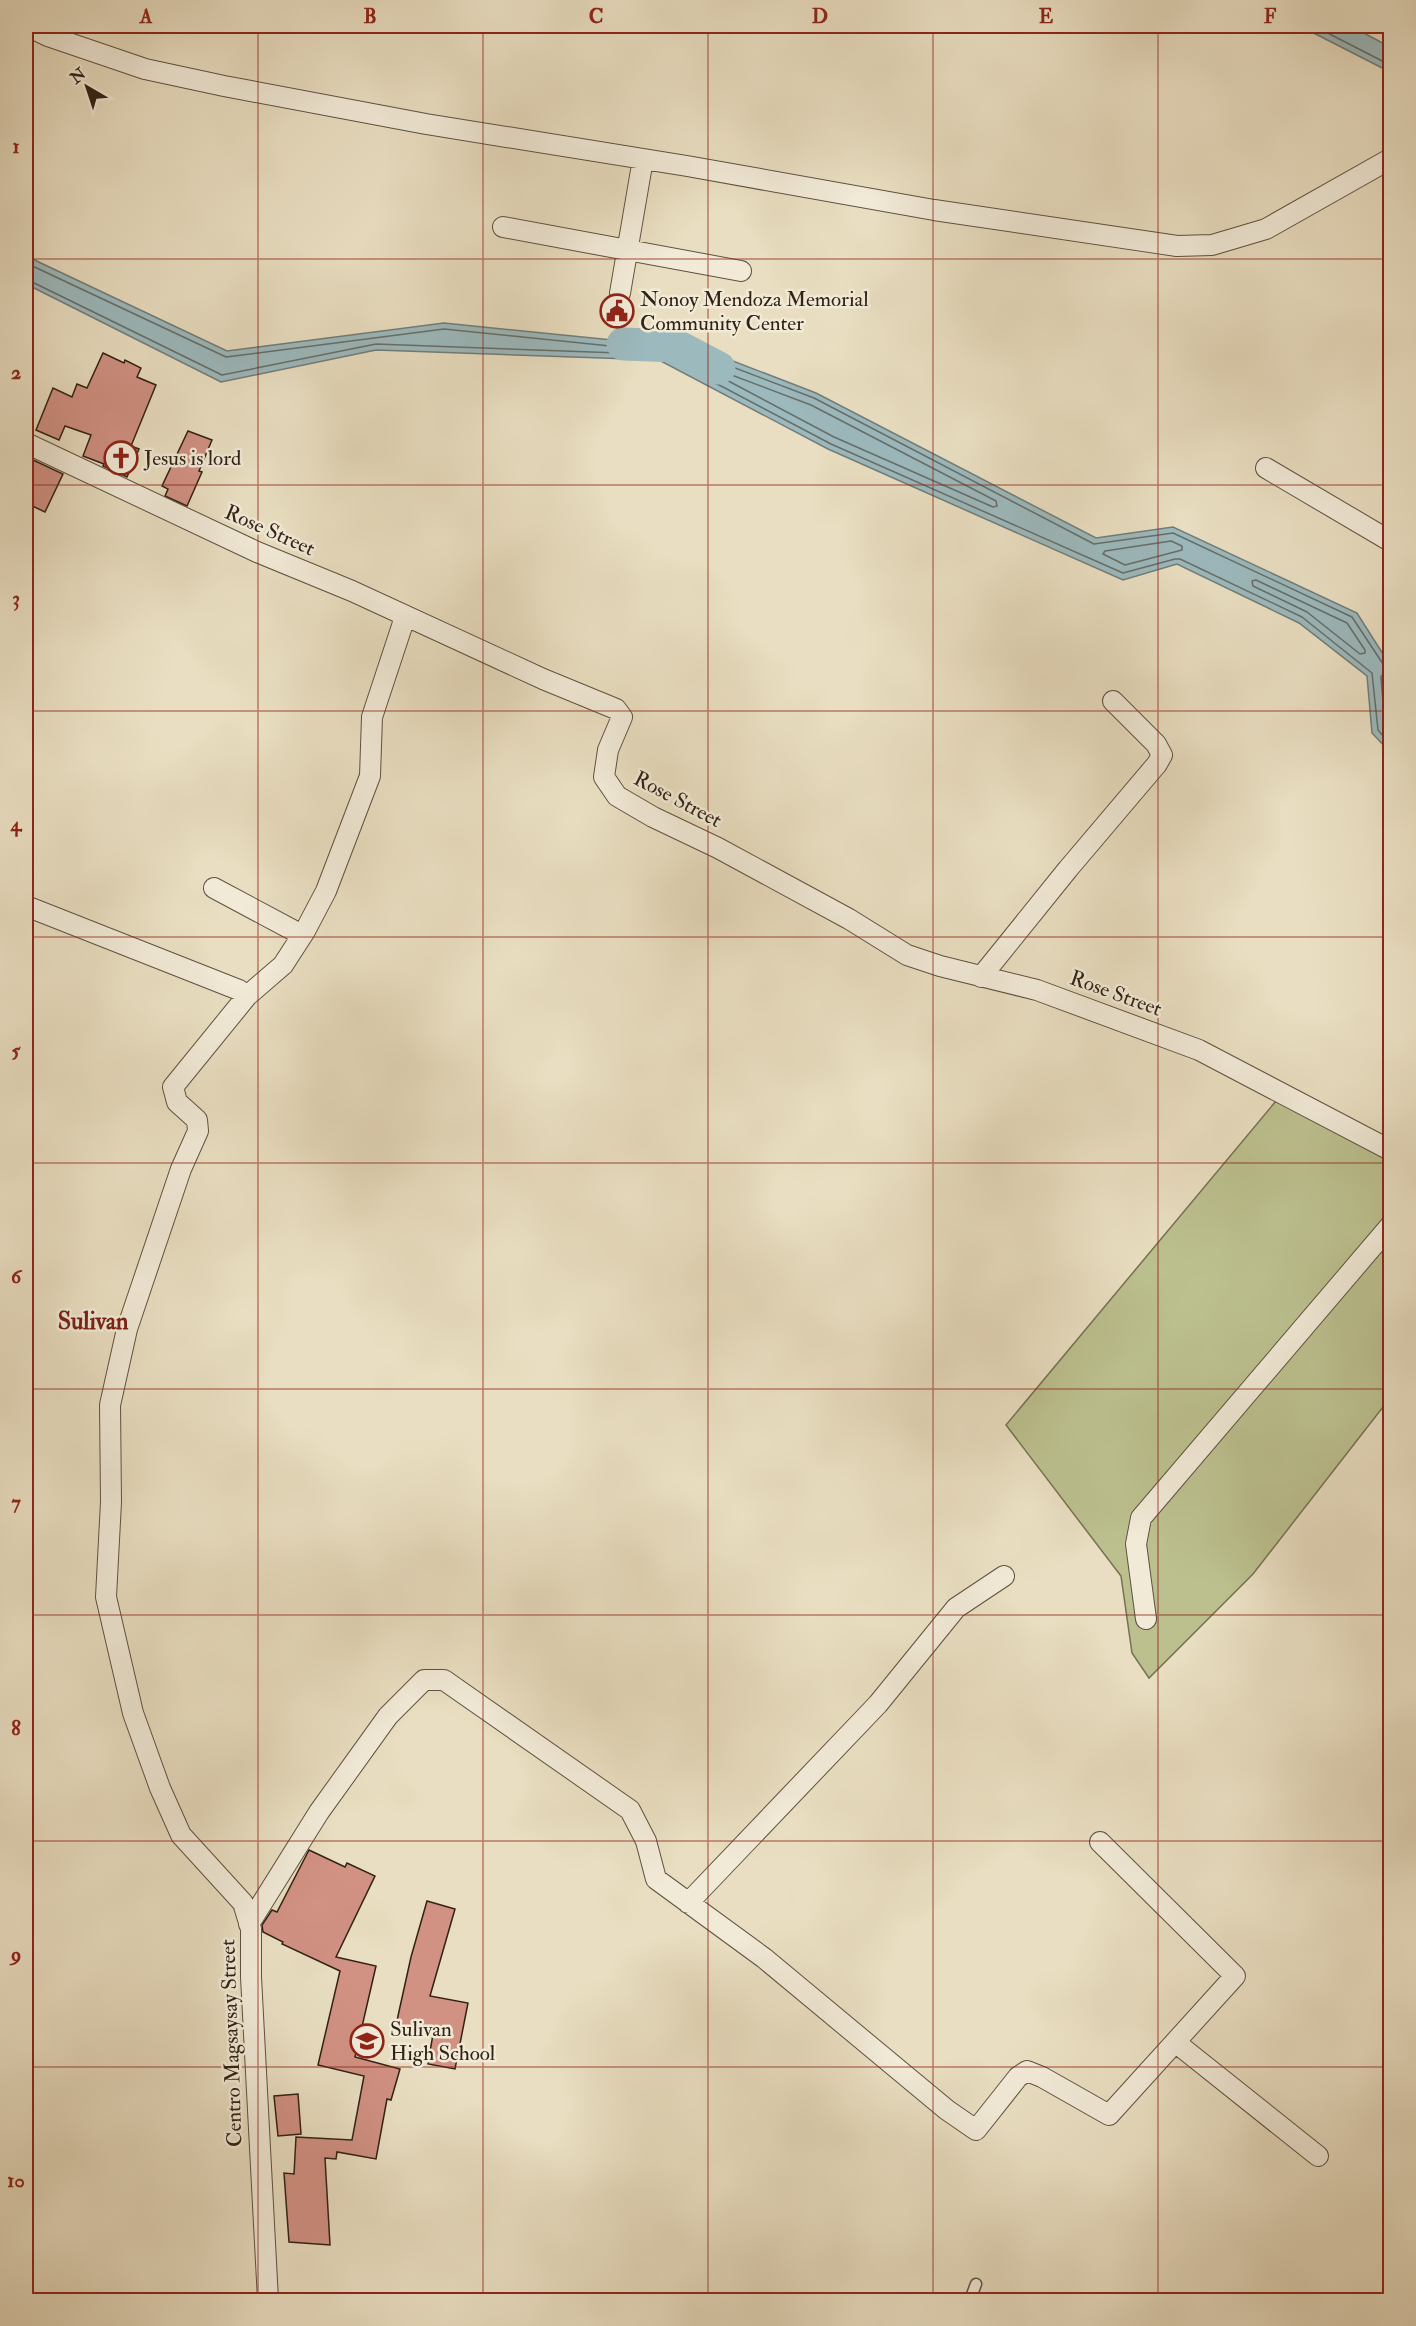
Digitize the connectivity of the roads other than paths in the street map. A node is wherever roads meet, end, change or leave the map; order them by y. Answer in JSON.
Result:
{"nodes":[{"id":1,"x":27,"y":26,"type":"edge"},
{"id":2,"x":643,"y":159,"type":"junction"},
{"id":3,"x":1390,"y":159,"type":"edge"},
{"id":4,"x":502,"y":227,"type":"dead end"},
{"id":5,"x":627,"y":250,"type":"junction"},
{"id":6,"x":741,"y":271,"type":"dead end"},
{"id":7,"x":620,"y":293,"type":"dead end"},
{"id":8,"x":26,"y":443,"type":"edge"},
{"id":9,"x":1266,"y":468,"type":"dead end"},
{"id":10,"x":1390,"y":541,"type":"edge"},
{"id":11,"x":405,"y":617,"type":"junction"},
{"id":12,"x":1113,"y":701,"type":"dead end"},
{"id":13,"x":214,"y":888,"type":"dead end"},
{"id":14,"x":26,"y":906,"type":"edge"},
{"id":15,"x":302,"y":935,"type":"junction"},
{"id":16,"x":981,"y":977,"type":"junction"},
{"id":17,"x":247,"y":996,"type":"junction"},
{"id":18,"x":1390,"y":1150,"type":"edge"},
{"id":19,"x":1390,"y":1226,"type":"edge"},
{"id":20,"x":1004,"y":1576,"type":"dead end"},
{"id":21,"x":1146,"y":1619,"type":"dead end"},
{"id":22,"x":1100,"y":1842,"type":"dead end"},
{"id":23,"x":688,"y":1903,"type":"junction"},
{"id":24,"x":249,"y":1924,"type":"junction"},
{"id":25,"x":1175,"y":2042,"type":"junction"},
{"id":26,"x":1318,"y":2156,"type":"dead end"},
{"id":27,"x":976,"y":2284,"type":"dead end"},
{"id":28,"x":268,"y":2301,"type":"edge"},
{"id":29,"x":970,"y":2301,"type":"edge"}],
"edges":[{"from":1,"to":2,"type":"street"},
{"from":2,"to":3,"type":"street"},
{"from":2,"to":5,"type":"street"},
{"from":4,"to":5,"type":"street"},
{"from":5,"to":6,"type":"street"},
{"from":5,"to":7,"type":"street"},
{"from":8,"to":11,"type":"street","name":"Rose Street"},
{"from":9,"to":10,"type":"street"},
{"from":11,"to":15,"type":"street","name":"Centro Magsaysay Street"},
{"from":11,"to":16,"type":"street","name":"Rose Street"},
{"from":12,"to":16,"type":"street"},
{"from":13,"to":15,"type":"street"},
{"from":14,"to":17,"type":"street"},
{"from":15,"to":17,"type":"street","name":"Centro Magsaysay Street"},
{"from":16,"to":18,"type":"street","name":"Rose Street"},
{"from":17,"to":24,"type":"street","name":"Centro Magsaysay Street"},
{"from":19,"to":21,"type":"street"},
{"from":20,"to":23,"type":"street"},
{"from":22,"to":25,"type":"street"},
{"from":23,"to":24,"type":"street"},
{"from":23,"to":25,"type":"street"},
{"from":24,"to":28,"type":"street","name":"Centro Magsaysay Street"},
{"from":25,"to":26,"type":"street"},
{"from":27,"to":29,"type":"lane"}]}
